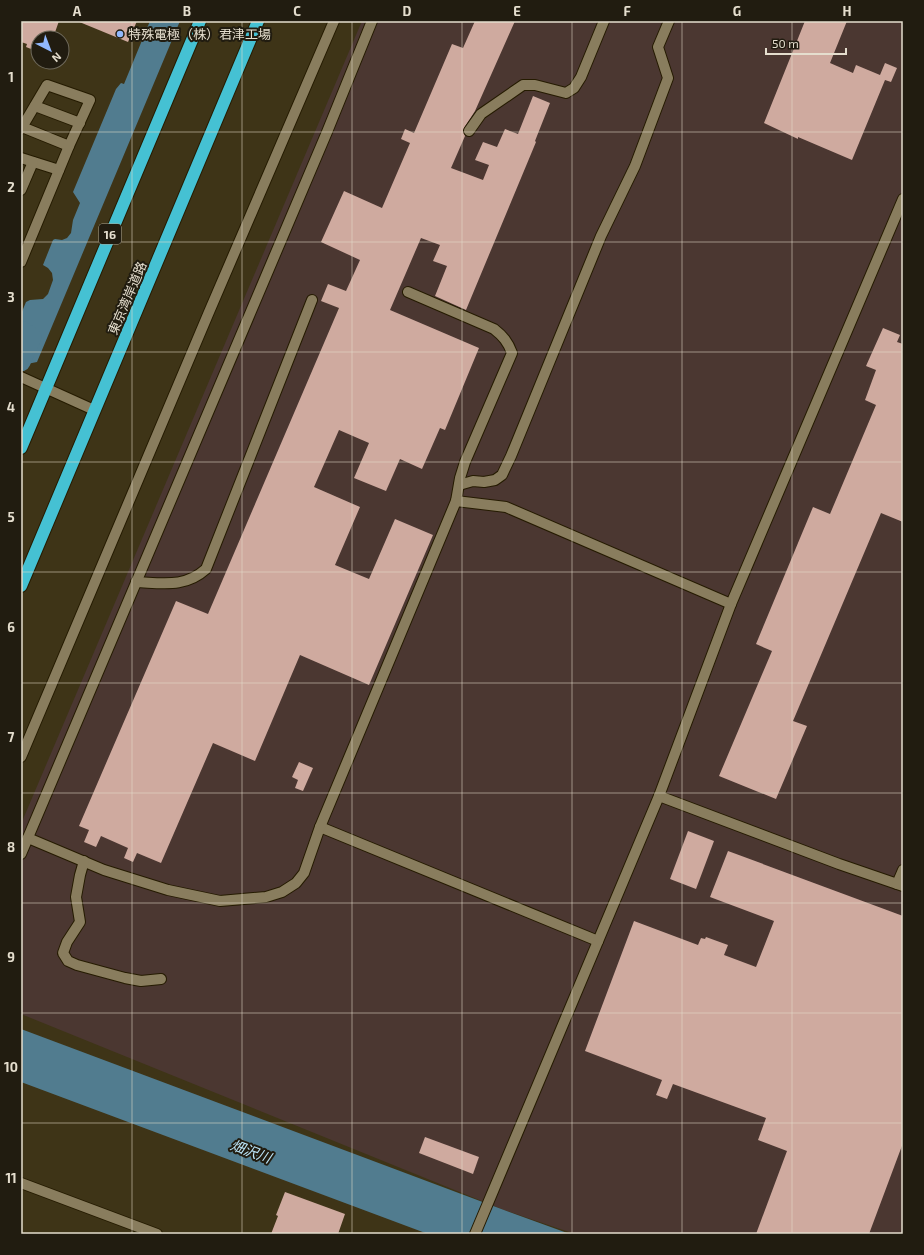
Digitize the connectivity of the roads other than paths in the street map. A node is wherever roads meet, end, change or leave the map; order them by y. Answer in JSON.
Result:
{"nodes":[{"id":1,"x":200,"y":21,"type":"edge"},
{"id":2,"x":258,"y":21,"type":"edge"},
{"id":3,"x":334,"y":21,"type":"edge"},
{"id":4,"x":372,"y":21,"type":"edge"},
{"id":5,"x":604,"y":21,"type":"edge"},
{"id":6,"x":669,"y":21,"type":"edge"},
{"id":7,"x":35,"y":106,"type":"junction"},
{"id":8,"x":80,"y":123,"type":"junction"},
{"id":9,"x":22,"y":128,"type":"edge"},
{"id":10,"x":470,"y":131,"type":"dead end"},
{"id":11,"x":69,"y":146,"type":"junction"},
{"id":12,"x":21,"y":158,"type":"edge"},
{"id":13,"x":33,"y":162,"type":"junction"},
{"id":14,"x":59,"y":170,"type":"junction"},
{"id":15,"x":21,"y":190,"type":"edge"},
{"id":16,"x":903,"y":199,"type":"edge"},
{"id":17,"x":21,"y":262,"type":"edge"},
{"id":18,"x":408,"y":292,"type":"dead end"},
{"id":19,"x":312,"y":300,"type":"dead end"},
{"id":20,"x":21,"y":377,"type":"edge"},
{"id":21,"x":41,"y":386,"type":"junction"},
{"id":22,"x":94,"y":410,"type":"junction"},
{"id":23,"x":21,"y":448,"type":"edge"},
{"id":24,"x":459,"y":485,"type":"junction"},
{"id":25,"x":456,"y":501,"type":"junction"},
{"id":26,"x":136,"y":582,"type":"junction"},
{"id":27,"x":21,"y":586,"type":"edge"},
{"id":28,"x":731,"y":604,"type":"junction"},
{"id":29,"x":21,"y":757,"type":"edge"},
{"id":30,"x":659,"y":796,"type":"junction"},
{"id":31,"x":320,"y":827,"type":"junction"},
{"id":32,"x":28,"y":838,"type":"junction"},
{"id":33,"x":21,"y":854,"type":"edge"},
{"id":34,"x":84,"y":861,"type":"junction"},
{"id":35,"x":903,"y":870,"type":"edge"},
{"id":36,"x":900,"y":885,"type":"edge"},
{"id":37,"x":598,"y":942,"type":"junction"},
{"id":38,"x":161,"y":979,"type":"dead end"},
{"id":39,"x":21,"y":1183,"type":"edge"},
{"id":40,"x":157,"y":1234,"type":"edge"},
{"id":41,"x":475,"y":1234,"type":"edge"}],
"edges":[{"from":1,"to":21,"type":"highway","number":"16"},
{"from":2,"to":22,"type":"highway","name":"東京湾岸道路"},
{"from":3,"to":29,"type":"street"},
{"from":4,"to":26,"type":"street"},
{"from":5,"to":10,"type":"street"},
{"from":6,"to":24,"type":"street"},
{"from":7,"to":8,"type":"street"},
{"from":7,"to":8,"type":"street"},
{"from":7,"to":9,"type":"street"},
{"from":8,"to":11,"type":"street"},
{"from":9,"to":11,"type":"street"},
{"from":11,"to":14,"type":"street"},
{"from":12,"to":13,"type":"street"},
{"from":13,"to":14,"type":"street"},
{"from":13,"to":15,"type":"street"},
{"from":14,"to":17,"type":"street"},
{"from":16,"to":28,"type":"street"},
{"from":18,"to":24,"type":"street"},
{"from":19,"to":26,"type":"street"},
{"from":20,"to":21,"type":"street"},
{"from":21,"to":22,"type":"street"},
{"from":21,"to":23,"type":"highway","number":"16"},
{"from":22,"to":27,"type":"highway","name":"東京湾岸道路"},
{"from":24,"to":25,"type":"street"},
{"from":25,"to":28,"type":"street"},
{"from":25,"to":31,"type":"street"},
{"from":26,"to":32,"type":"street"},
{"from":28,"to":30,"type":"street"},
{"from":30,"to":36,"type":"street"},
{"from":30,"to":37,"type":"street"},
{"from":31,"to":34,"type":"street"},
{"from":31,"to":37,"type":"street"},
{"from":32,"to":33,"type":"street"},
{"from":32,"to":34,"type":"street"},
{"from":34,"to":38,"type":"street"},
{"from":35,"to":36,"type":"street"},
{"from":37,"to":41,"type":"street"},
{"from":39,"to":40,"type":"street"}]}
